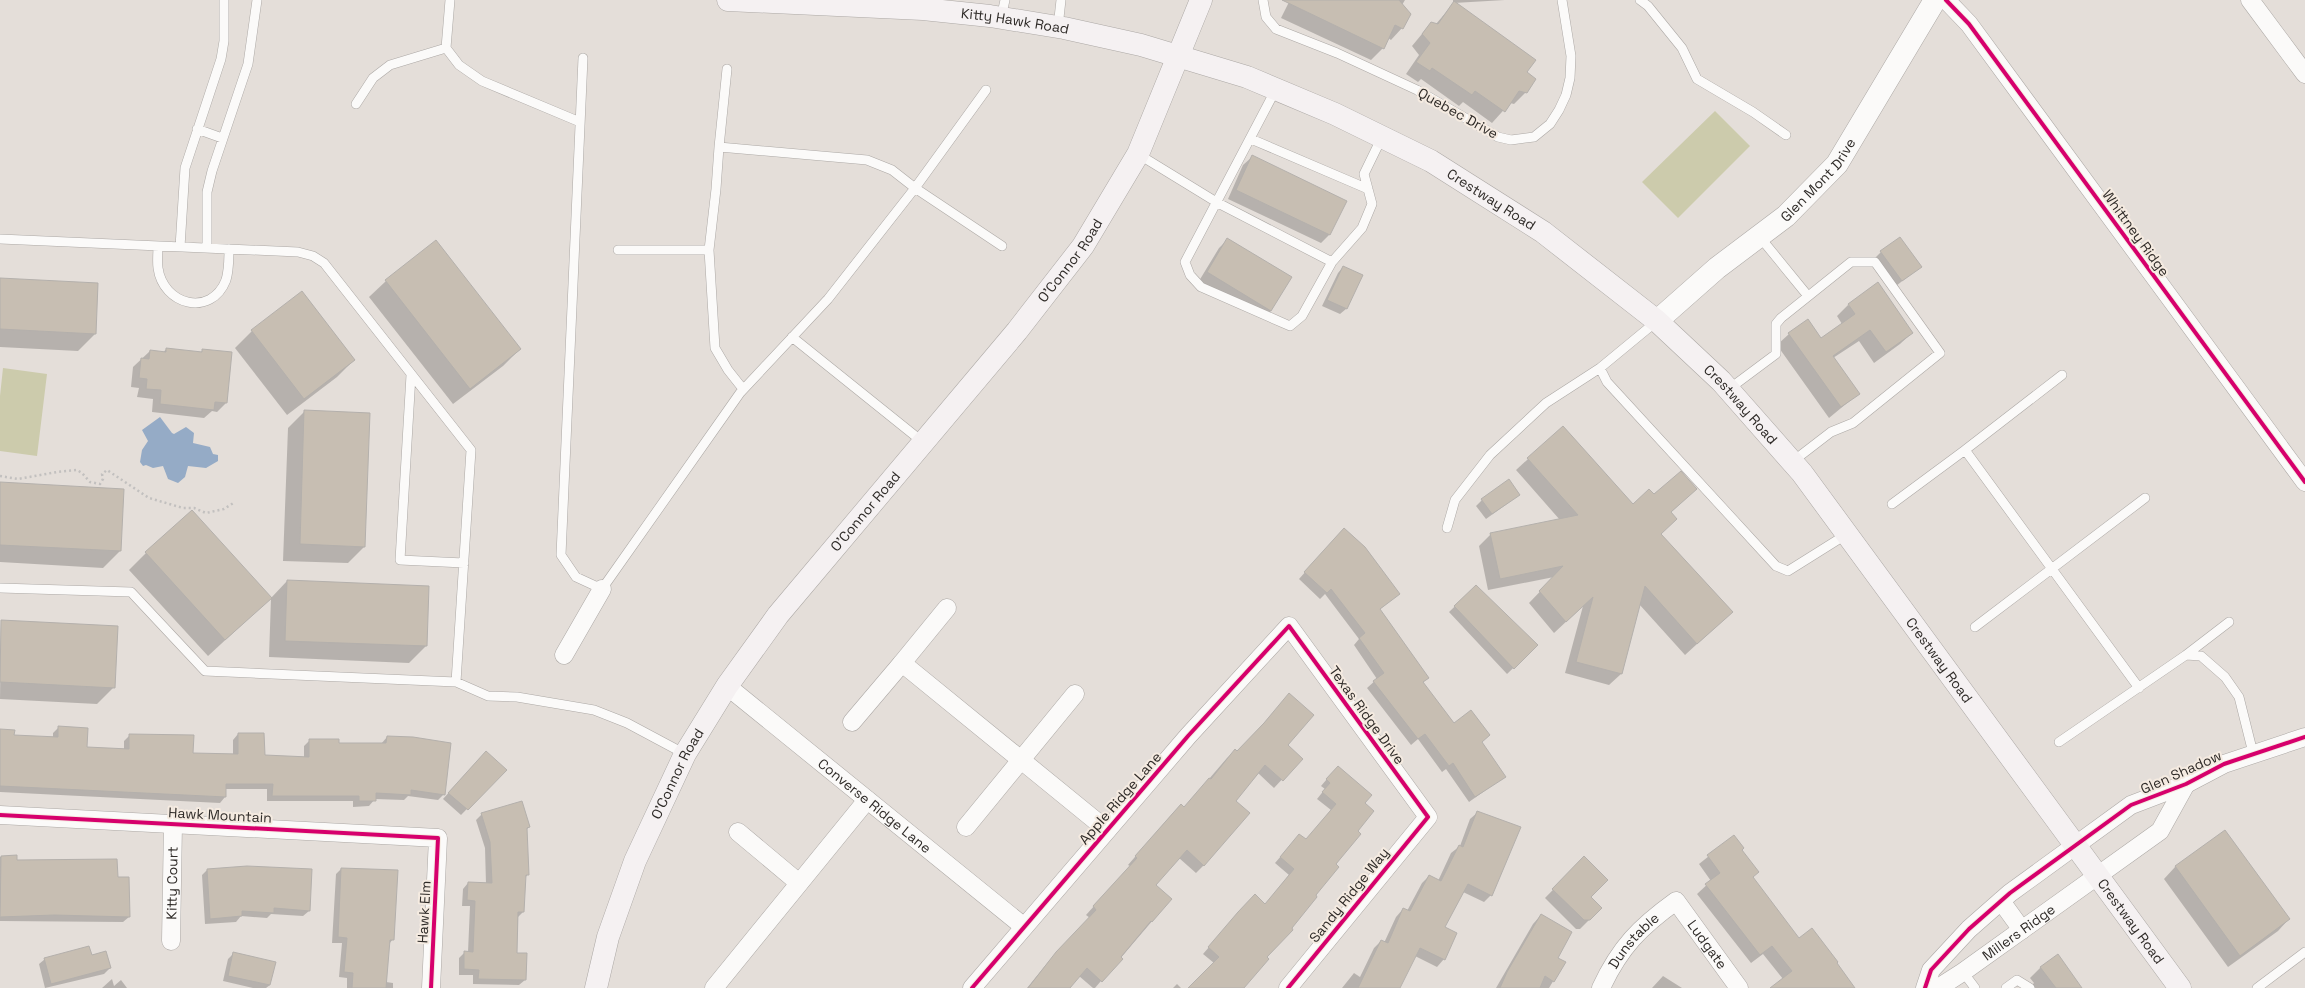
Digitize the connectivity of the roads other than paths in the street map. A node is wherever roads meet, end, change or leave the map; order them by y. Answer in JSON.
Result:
{"nodes":[{"id":1,"x":224,"y":0,"type":"edge"},
{"id":2,"x":257,"y":0,"type":"edge"},
{"id":3,"x":450,"y":0,"type":"edge"},
{"id":4,"x":728,"y":0,"type":"edge"},
{"id":5,"x":1061,"y":0,"type":"edge"},
{"id":6,"x":1201,"y":0,"type":"edge"},
{"id":7,"x":1263,"y":0,"type":"edge"},
{"id":8,"x":1562,"y":0,"type":"edge"},
{"id":9,"x":1640,"y":0,"type":"edge"},
{"id":10,"x":1935,"y":0,"type":"edge"},
{"id":11,"x":1946,"y":0,"type":"edge"},
{"id":12,"x":2250,"y":0,"type":"edge"},
{"id":13,"x":1003,"y":9,"type":"edge"},
{"id":14,"x":1058,"y":27,"type":"junction"},
{"id":15,"x":446,"y":48,"type":"junction"},
{"id":16,"x":583,"y":58,"type":"dead end"},
{"id":17,"x":1179,"y":58,"type":"junction"},
{"id":18,"x":727,"y":69,"type":"dead end"},
{"id":19,"x":2305,"y":74,"type":"edge"},
{"id":20,"x":1276,"y":88,"type":"junction"},
{"id":21,"x":986,"y":90,"type":"dead end"},
{"id":22,"x":356,"y":104,"type":"dead end"},
{"id":23,"x":580,"y":122,"type":"junction"},
{"id":24,"x":196,"y":129,"type":"junction"},
{"id":25,"x":1786,"y":135,"type":"dead end"},
{"id":26,"x":1382,"y":137,"type":"junction"},
{"id":27,"x":222,"y":138,"type":"junction"},
{"id":28,"x":1251,"y":139,"type":"junction"},
{"id":29,"x":719,"y":147,"type":"junction"},
{"id":30,"x":1138,"y":154,"type":"junction"},
{"id":31,"x":915,"y":188,"type":"junction"},
{"id":32,"x":1368,"y":189,"type":"junction"},
{"id":33,"x":1218,"y":203,"type":"junction"},
{"id":34,"x":1759,"y":236,"type":"junction"},
{"id":35,"x":0,"y":239,"type":"edge"},
{"id":36,"x":158,"y":246,"type":"junction"},
{"id":37,"x":1002,"y":246,"type":"dead end"},
{"id":38,"x":180,"y":247,"type":"junction"},
{"id":39,"x":207,"y":248,"type":"junction"},
{"id":40,"x":229,"y":249,"type":"junction"},
{"id":41,"x":618,"y":250,"type":"dead end"},
{"id":42,"x":708,"y":250,"type":"junction"},
{"id":43,"x":1332,"y":262,"type":"junction"},
{"id":44,"x":1808,"y":296,"type":"junction"},
{"id":45,"x":1657,"y":320,"type":"junction"},
{"id":46,"x":792,"y":337,"type":"junction"},
{"id":47,"x":1600,"y":368,"type":"junction"},
{"id":48,"x":411,"y":374,"type":"junction"},
{"id":49,"x":2062,"y":375,"type":"dead end"},
{"id":50,"x":743,"y":389,"type":"junction"},
{"id":51,"x":1729,"y":389,"type":"junction"},
{"id":52,"x":924,"y":442,"type":"junction"},
{"id":53,"x":1964,"y":450,"type":"junction"},
{"id":54,"x":1792,"y":462,"type":"junction"},
{"id":55,"x":2305,"y":482,"type":"edge"},
{"id":56,"x":2145,"y":498,"type":"dead end"},
{"id":57,"x":1892,"y":504,"type":"dead end"},
{"id":58,"x":1447,"y":528,"type":"dead end"},
{"id":59,"x":1847,"y":534,"type":"junction"},
{"id":60,"x":464,"y":563,"type":"junction"},
{"id":61,"x":2052,"y":569,"type":"junction"},
{"id":62,"x":0,"y":588,"type":"edge"},
{"id":63,"x":602,"y":589,"type":"junction"},
{"id":64,"x":947,"y":608,"type":"dead end"},
{"id":65,"x":2229,"y":622,"type":"dead end"},
{"id":66,"x":1289,"y":626,"type":"joint"},
{"id":67,"x":1975,"y":627,"type":"dead end"},
{"id":68,"x":564,"y":655,"type":"dead end"},
{"id":69,"x":2186,"y":655,"type":"junction"},
{"id":70,"x":902,"y":663,"type":"junction"},
{"id":71,"x":456,"y":682,"type":"junction"},
{"id":72,"x":727,"y":686,"type":"junction"},
{"id":73,"x":2139,"y":688,"type":"junction"},
{"id":74,"x":1075,"y":694,"type":"dead end"},
{"id":75,"x":852,"y":722,"type":"dead end"},
{"id":76,"x":2305,"y":737,"type":"edge"},
{"id":77,"x":2059,"y":742,"type":"dead end"},
{"id":78,"x":685,"y":754,"type":"junction"},
{"id":79,"x":2253,"y":754,"type":"junction"},
{"id":80,"x":1021,"y":760,"type":"junction"},
{"id":81,"x":2186,"y":784,"type":"junction"},
{"id":82,"x":867,"y":800,"type":"junction"},
{"id":83,"x":0,"y":814,"type":"edge"},
{"id":84,"x":1428,"y":816,"type":"joint"},
{"id":85,"x":173,"y":824,"type":"junction"},
{"id":86,"x":966,"y":827,"type":"dead end"},
{"id":87,"x":1107,"y":830,"type":"junction"},
{"id":88,"x":738,"y":832,"type":"dead end"},
{"id":89,"x":438,"y":838,"type":"joint"},
{"id":90,"x":2075,"y":845,"type":"junction"},
{"id":91,"x":2098,"y":876,"type":"junction"},
{"id":92,"x":799,"y":884,"type":"junction"},
{"id":93,"x":1676,"y":901,"type":"joint"},
{"id":94,"x":2001,"y":901,"type":"junction"},
{"id":95,"x":1023,"y":926,"type":"junction"},
{"id":96,"x":2022,"y":930,"type":"junction"},
{"id":97,"x":171,"y":942,"type":"dead end"},
{"id":98,"x":2305,"y":952,"type":"edge"},
{"id":99,"x":1963,"y":972,"type":"junction"},
{"id":100,"x":2174,"y":986,"type":"edge"},
{"id":101,"x":431,"y":988,"type":"edge"},
{"id":102,"x":596,"y":988,"type":"edge"},
{"id":103,"x":714,"y":988,"type":"edge"},
{"id":104,"x":972,"y":988,"type":"edge"},
{"id":105,"x":1288,"y":988,"type":"edge"},
{"id":106,"x":1601,"y":988,"type":"edge"},
{"id":107,"x":1739,"y":988,"type":"edge"},
{"id":108,"x":1925,"y":988,"type":"edge"},
{"id":109,"x":1938,"y":988,"type":"edge"},
{"id":110,"x":1975,"y":988,"type":"edge"},
{"id":111,"x":2006,"y":988,"type":"edge"},
{"id":112,"x":2030,"y":988,"type":"edge"},
{"id":113,"x":2257,"y":988,"type":"edge"}],
"edges":[{"from":1,"to":24,"type":"lane"},
{"from":2,"to":27,"type":"lane"},
{"from":3,"to":15,"type":"lane"},
{"from":4,"to":13,"type":"main road","name":"Kitty Hawk Road"},
{"from":5,"to":14,"type":"lane"},
{"from":6,"to":17,"type":"main road"},
{"from":7,"to":8,"type":"lane","name":"Quebec Drive"},
{"from":9,"to":25,"type":"lane"},
{"from":10,"to":34,"type":"street","name":"Glen Mont Drive"},
{"from":11,"to":55,"type":"street","name":"Whittney Ridge"},
{"from":12,"to":19,"type":"street"},
{"from":13,"to":14,"type":"main road","name":"Kitty Hawk Road"},
{"from":14,"to":17,"type":"main road","name":"Kitty Hawk Road"},
{"from":15,"to":22,"type":"lane"},
{"from":15,"to":23,"type":"lane"},
{"from":16,"to":23,"type":"lane"},
{"from":17,"to":20,"type":"main road","name":"Crestway Road"},
{"from":17,"to":30,"type":"main road","name":"O'Connor Road"},
{"from":18,"to":29,"type":"lane"},
{"from":20,"to":26,"type":"main road","name":"Crestway Road"},
{"from":20,"to":28,"type":"lane"},
{"from":21,"to":31,"type":"lane"},
{"from":23,"to":63,"type":"lane"},
{"from":24,"to":27,"type":"lane"},
{"from":24,"to":38,"type":"lane"},
{"from":26,"to":32,"type":"lane"},
{"from":26,"to":45,"type":"main road","name":"Crestway Road"},
{"from":27,"to":39,"type":"lane"},
{"from":28,"to":32,"type":"lane"},
{"from":28,"to":33,"type":"lane"},
{"from":29,"to":31,"type":"lane"},
{"from":29,"to":42,"type":"lane"},
{"from":30,"to":33,"type":"lane"},
{"from":30,"to":52,"type":"main road","name":"O'Connor Road"},
{"from":31,"to":37,"type":"lane"},
{"from":31,"to":46,"type":"lane"},
{"from":32,"to":43,"type":"lane"},
{"from":33,"to":43,"type":"lane"},
{"from":33,"to":43,"type":"lane"},
{"from":34,"to":44,"type":"lane"},
{"from":34,"to":45,"type":"street","name":"Glen Mont Drive"},
{"from":35,"to":36,"type":"lane"},
{"from":36,"to":38,"type":"lane"},
{"from":36,"to":40,"type":"lane"},
{"from":38,"to":39,"type":"lane"},
{"from":39,"to":40,"type":"lane"},
{"from":40,"to":48,"type":"lane"},
{"from":41,"to":42,"type":"lane"},
{"from":42,"to":50,"type":"lane"},
{"from":44,"to":51,"type":"lane"},
{"from":44,"to":54,"type":"lane"},
{"from":45,"to":47,"type":"lane"},
{"from":45,"to":51,"type":"main road","name":"Crestway Road"},
{"from":46,"to":50,"type":"lane"},
{"from":46,"to":52,"type":"lane"},
{"from":47,"to":58,"type":"lane"},
{"from":47,"to":59,"type":"lane"},
{"from":48,"to":60,"type":"lane"},
{"from":48,"to":60,"type":"lane"},
{"from":49,"to":53,"type":"lane"},
{"from":50,"to":63,"type":"lane"},
{"from":51,"to":54,"type":"main road","name":"Crestway Road"},
{"from":52,"to":72,"type":"main road","name":"O'Connor Road"},
{"from":53,"to":57,"type":"lane"},
{"from":53,"to":61,"type":"lane"},
{"from":54,"to":59,"type":"main road","name":"Crestway Road"},
{"from":56,"to":61,"type":"lane"},
{"from":59,"to":90,"type":"main road","name":"Crestway Road"},
{"from":60,"to":71,"type":"lane"},
{"from":61,"to":67,"type":"lane"},
{"from":61,"to":73,"type":"lane"},
{"from":62,"to":71,"type":"lane"},
{"from":63,"to":68,"type":"street"},
{"from":64,"to":70,"type":"street"},
{"from":65,"to":69,"type":"lane"},
{"from":66,"to":84,"type":"street","name":"Texas Ridge Drive"},
{"from":66,"to":87,"type":"street","name":"Apple Ridge Lane"},
{"from":69,"to":73,"type":"lane"},
{"from":69,"to":79,"type":"lane"},
{"from":70,"to":75,"type":"street"},
{"from":70,"to":80,"type":"street"},
{"from":71,"to":78,"type":"lane"},
{"from":72,"to":78,"type":"main road","name":"O'Connor Road"},
{"from":72,"to":82,"type":"street","name":"Converse Ridge Lane"},
{"from":73,"to":77,"type":"lane"},
{"from":74,"to":80,"type":"street"},
{"from":76,"to":79,"type":"street","name":"Glen Shadow"},
{"from":78,"to":102,"type":"main road","name":"O'Connor Road"},
{"from":79,"to":81,"type":"street","name":"Glen Shadow"},
{"from":80,"to":86,"type":"street"},
{"from":80,"to":87,"type":"street"},
{"from":81,"to":90,"type":"street","name":"Glen Shadow"},
{"from":81,"to":91,"type":"street","name":"Glen Shadow"},
{"from":82,"to":92,"type":"street"},
{"from":82,"to":95,"type":"street","name":"Converse Ridge Lane"},
{"from":83,"to":85,"type":"street","name":"Hawk Mountain"},
{"from":84,"to":105,"type":"street","name":"Sandy Ridge Way"},
{"from":85,"to":89,"type":"street","name":"Hawk Mountain"},
{"from":85,"to":97,"type":"street","name":"Kitty Court"},
{"from":87,"to":95,"type":"street","name":"Apple Ridge Lane"},
{"from":88,"to":92,"type":"street"},
{"from":89,"to":101,"type":"street","name":"Hawk Elm"},
{"from":90,"to":91,"type":"main road","name":"Crestway Road"},
{"from":90,"to":94,"type":"street"},
{"from":91,"to":96,"type":"street","name":"Millers Ridge"},
{"from":91,"to":100,"type":"main road","name":"Crestway Road"},
{"from":92,"to":103,"type":"street"},
{"from":93,"to":106,"type":"street","name":"Dunstable"},
{"from":93,"to":107,"type":"street","name":"Ludgate"},
{"from":94,"to":96,"type":"street"},
{"from":94,"to":108,"type":"street"},
{"from":95,"to":104,"type":"street","name":"Apple Ridge Lane"},
{"from":96,"to":99,"type":"street","name":"Millers Ridge"},
{"from":98,"to":113,"type":"lane"},
{"from":99,"to":109,"type":"street","name":"Millers Ridge"},
{"from":99,"to":110,"type":"lane"},
{"from":111,"to":112,"type":"lane"}]}
